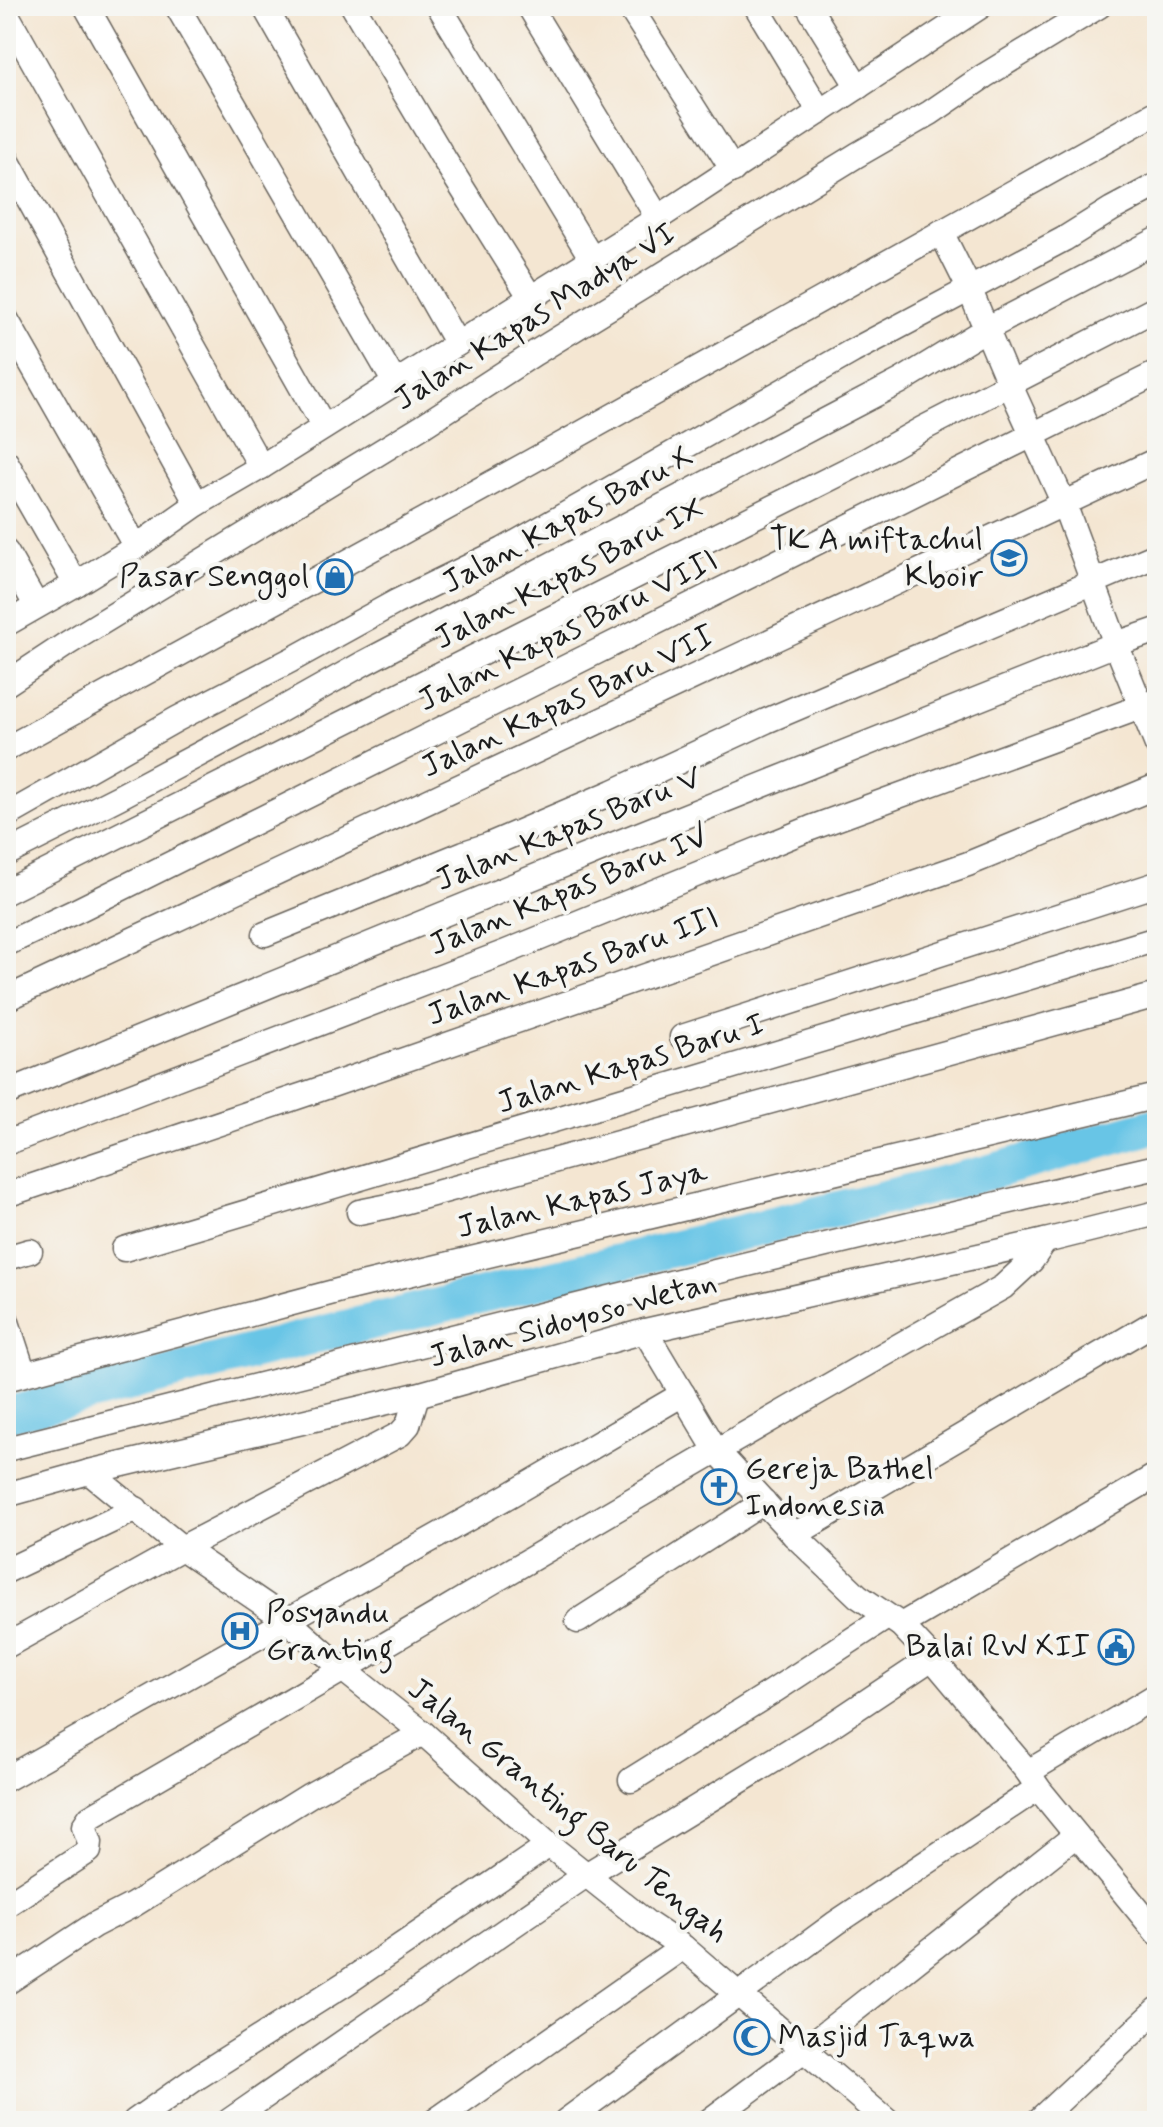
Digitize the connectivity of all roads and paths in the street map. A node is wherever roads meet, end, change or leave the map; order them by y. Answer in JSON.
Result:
{"nodes":[{"id":1,"x":86,"y":6,"type":"edge"},
{"id":2,"x":177,"y":6,"type":"edge"},
{"id":3,"x":264,"y":6,"type":"edge"},
{"id":4,"x":353,"y":6,"type":"edge"},
{"id":5,"x":439,"y":6,"type":"edge"},
{"id":6,"x":529,"y":6,"type":"edge"},
{"id":7,"x":629,"y":6,"type":"edge"},
{"id":8,"x":756,"y":6,"type":"edge"},
{"id":9,"x":808,"y":6,"type":"edge"},
{"id":10,"x":981,"y":6,"type":"edge"},
{"id":11,"x":1099,"y":6,"type":"edge"},
{"id":12,"x":6,"y":13,"type":"edge"},
{"id":13,"x":951,"y":14,"type":"edge"},
{"id":14,"x":858,"y":87,"type":"junction"},
{"id":15,"x":820,"y":112,"type":"junction"},
{"id":16,"x":1157,"y":112,"type":"edge"},
{"id":17,"x":6,"y":158,"type":"edge"},
{"id":18,"x":733,"y":170,"type":"junction"},
{"id":19,"x":1157,"y":185,"type":"edge"},
{"id":20,"x":658,"y":218,"type":"junction"},
{"id":21,"x":941,"y":232,"type":"junction"},
{"id":22,"x":1157,"y":240,"type":"edge"},
{"id":23,"x":592,"y":259,"type":"junction"},
{"id":24,"x":969,"y":288,"type":"junction"},
{"id":25,"x":531,"y":298,"type":"junction"},
{"id":26,"x":1157,"y":308,"type":"edge"},
{"id":27,"x":6,"y":319,"type":"edge"},
{"id":28,"x":986,"y":329,"type":"junction"},
{"id":29,"x":457,"y":344,"type":"junction"},
{"id":30,"x":1157,"y":373,"type":"edge"},
{"id":31,"x":395,"y":383,"type":"junction"},
{"id":32,"x":1009,"y":383,"type":"junction"},
{"id":33,"x":324,"y":427,"type":"junction"},
{"id":34,"x":1033,"y":435,"type":"junction"},
{"id":35,"x":1157,"y":460,"type":"edge"},
{"id":36,"x":6,"y":462,"type":"edge"},
{"id":37,"x":261,"y":467,"type":"junction"},
{"id":38,"x":197,"y":504,"type":"junction"},
{"id":39,"x":1064,"y":504,"type":"junction"},
{"id":40,"x":136,"y":547,"type":"junction"},
{"id":41,"x":6,"y":552,"type":"edge"},
{"id":42,"x":1157,"y":555,"type":"edge"},
{"id":43,"x":1094,"y":581,"type":"junction"},
{"id":44,"x":76,"y":584,"type":"junction"},
{"id":45,"x":36,"y":605,"type":"junction"},
{"id":46,"x":6,"y":624,"type":"edge"},
{"id":47,"x":1157,"y":630,"type":"edge"},
{"id":48,"x":1116,"y":644,"type":"junction"},
{"id":49,"x":6,"y":684,"type":"edge"},
{"id":50,"x":1149,"y":704,"type":"edge"},
{"id":51,"x":1157,"y":745,"type":"edge"},
{"id":52,"x":6,"y":749,"type":"edge"},
{"id":53,"x":1157,"y":786,"type":"edge"},
{"id":54,"x":6,"y":816,"type":"edge"},
{"id":55,"x":6,"y":854,"type":"edge"},
{"id":56,"x":1157,"y":884,"type":"edge"},
{"id":57,"x":6,"y":892,"type":"edge"},
{"id":58,"x":265,"y":934,"type":"dead end"},
{"id":59,"x":1157,"y":939,"type":"edge"},
{"id":60,"x":6,"y":944,"type":"edge"},
{"id":61,"x":1157,"y":995,"type":"edge"},
{"id":62,"x":6,"y":999,"type":"edge"},
{"id":63,"x":682,"y":1037,"type":"dead end"},
{"id":64,"x":6,"y":1093,"type":"edge"},
{"id":65,"x":1157,"y":1096,"type":"edge"},
{"id":66,"x":6,"y":1143,"type":"edge"},
{"id":67,"x":1157,"y":1167,"type":"edge"},
{"id":68,"x":6,"y":1195,"type":"edge"},
{"id":69,"x":359,"y":1212,"type":"dead end"},
{"id":70,"x":1157,"y":1213,"type":"edge"},
{"id":71,"x":1045,"y":1241,"type":"junction"},
{"id":72,"x":124,"y":1249,"type":"dead end"},
{"id":73,"x":30,"y":1251,"type":"dead end"},
{"id":74,"x":6,"y":1258,"type":"edge"},
{"id":75,"x":6,"y":1319,"type":"edge"},
{"id":76,"x":1157,"y":1321,"type":"edge"},
{"id":77,"x":645,"y":1331,"type":"junction"},
{"id":78,"x":15,"y":1376,"type":"edge"},
{"id":79,"x":683,"y":1394,"type":"junction"},
{"id":80,"x":417,"y":1395,"type":"junction"},
{"id":81,"x":6,"y":1449,"type":"edge"},
{"id":82,"x":716,"y":1450,"type":"junction"},
{"id":83,"x":89,"y":1472,"type":"junction"},
{"id":84,"x":1157,"y":1475,"type":"edge"},
{"id":85,"x":6,"y":1495,"type":"edge"},
{"id":86,"x":764,"y":1502,"type":"junction"},
{"id":87,"x":136,"y":1509,"type":"junction"},
{"id":88,"x":794,"y":1535,"type":"junction"},
{"id":89,"x":182,"y":1548,"type":"junction"},
{"id":90,"x":6,"y":1571,"type":"edge"},
{"id":91,"x":287,"y":1620,"type":"junction"},
{"id":92,"x":578,"y":1621,"type":"dead end"},
{"id":93,"x":894,"y":1621,"type":"junction"},
{"id":94,"x":6,"y":1646,"type":"edge"},
{"id":95,"x":932,"y":1658,"type":"junction"},
{"id":96,"x":344,"y":1670,"type":"junction"},
{"id":97,"x":1157,"y":1695,"type":"edge"},
{"id":98,"x":423,"y":1733,"type":"junction"},
{"id":99,"x":6,"y":1779,"type":"edge"},
{"id":100,"x":631,"y":1780,"type":"dead end"},
{"id":101,"x":1033,"y":1780,"type":"junction"},
{"id":102,"x":1076,"y":1835,"type":"junction"},
{"id":103,"x":549,"y":1845,"type":"junction"},
{"id":104,"x":586,"y":1875,"type":"junction"},
{"id":105,"x":6,"y":1905,"type":"edge"},
{"id":106,"x":1154,"y":1921,"type":"edge"},
{"id":107,"x":683,"y":1947,"type":"junction"},
{"id":108,"x":6,"y":1983,"type":"edge"},
{"id":109,"x":739,"y":1993,"type":"junction"},
{"id":110,"x":1157,"y":2010,"type":"edge"},
{"id":111,"x":804,"y":2050,"type":"junction"},
{"id":112,"x":135,"y":2121,"type":"edge"},
{"id":113,"x":229,"y":2121,"type":"edge"},
{"id":114,"x":435,"y":2121,"type":"edge"},
{"id":115,"x":566,"y":2121,"type":"edge"},
{"id":116,"x":709,"y":2121,"type":"edge"},
{"id":117,"x":887,"y":2121,"type":"edge"},
{"id":118,"x":1038,"y":2121,"type":"edge"}],
"edges":[{"from":1,"to":33,"type":"street"},
{"from":2,"to":31,"type":"street"},
{"from":3,"to":29,"type":"street"},
{"from":4,"to":25,"type":"street"},
{"from":5,"to":23,"type":"street"},
{"from":6,"to":20,"type":"street"},
{"from":7,"to":18,"type":"street"},
{"from":8,"to":15,"type":"street"},
{"from":9,"to":14,"type":"street"},
{"from":10,"to":13,"type":"street"},
{"from":11,"to":49,"type":"street","name":"Jalan Kapas Madya VI"},
{"from":12,"to":37,"type":"street"},
{"from":13,"to":14,"type":"street"},
{"from":14,"to":15,"type":"street"},
{"from":15,"to":18,"type":"street"},
{"from":16,"to":21,"type":"street"},
{"from":17,"to":38,"type":"street"},
{"from":18,"to":20,"type":"street"},
{"from":19,"to":24,"type":"street"},
{"from":20,"to":23,"type":"street"},
{"from":21,"to":24,"type":"street"},
{"from":21,"to":52,"type":"street"},
{"from":22,"to":28,"type":"street","name":"Jalan Kapas Baru X"},
{"from":23,"to":25,"type":"street"},
{"from":24,"to":28,"type":"street"},
{"from":24,"to":54,"type":"street"},
{"from":25,"to":29,"type":"street"},
{"from":26,"to":32,"type":"street","name":"Jalan Kapas Baru IX"},
{"from":27,"to":40,"type":"street"},
{"from":28,"to":32,"type":"street"},
{"from":28,"to":55,"type":"street","name":"Jalan Kapas Baru X"},
{"from":29,"to":31,"type":"street"},
{"from":30,"to":34,"type":"street","name":"Jalan Kapas Baru VIII"},
{"from":31,"to":33,"type":"street"},
{"from":32,"to":34,"type":"street"},
{"from":32,"to":57,"type":"street","name":"Jalan Kapas Baru IX"},
{"from":33,"to":37,"type":"street"},
{"from":34,"to":39,"type":"street"},
{"from":34,"to":60,"type":"street","name":"Jalan Kapas Baru VIII"},
{"from":35,"to":39,"type":"street","name":"Jalan Kapas Baru VII"},
{"from":36,"to":44,"type":"street"},
{"from":37,"to":38,"type":"street"},
{"from":38,"to":40,"type":"street"},
{"from":39,"to":43,"type":"street"},
{"from":39,"to":62,"type":"street","name":"Jalan Kapas Baru VII"},
{"from":40,"to":44,"type":"street"},
{"from":41,"to":45,"type":"street"},
{"from":42,"to":43,"type":"street"},
{"from":43,"to":48,"type":"street"},
{"from":43,"to":58,"type":"street"},
{"from":44,"to":45,"type":"street"},
{"from":45,"to":46,"type":"street"},
{"from":47,"to":48,"type":"street","name":"Jalan Kapas Baru V"},
{"from":48,"to":50,"type":"street"},
{"from":48,"to":64,"type":"street","name":"Jalan Kapas Baru V"},
{"from":50,"to":51,"type":"street"},
{"from":50,"to":66,"type":"street","name":"Jalan Kapas Baru IV"},
{"from":53,"to":68,"type":"street","name":"Jalan Kapas Baru III"},
{"from":56,"to":63,"type":"street"},
{"from":59,"to":72,"type":"street","name":"Jalan Kapas Baru I"},
{"from":61,"to":69,"type":"street"},
{"from":65,"to":78,"type":"street","name":"Jalan Kapas Jaya"},
{"from":67,"to":81,"type":"street"},
{"from":70,"to":71,"type":"street","name":"Jalan Sidoyoso Wetan"},
{"from":71,"to":77,"type":"street","name":"Jalan Sidoyoso Wetan"},
{"from":71,"to":82,"type":"street"},
{"from":73,"to":74,"type":"street"},
{"from":75,"to":78,"type":"street"},
{"from":76,"to":88,"type":"street"},
{"from":77,"to":79,"type":"street"},
{"from":77,"to":80,"type":"street","name":"Jalan Sidoyoso Wetan"},
{"from":79,"to":82,"type":"street"},
{"from":79,"to":91,"type":"street"},
{"from":80,"to":83,"type":"street","name":"Jalan Sidoyoso Wetan"},
{"from":80,"to":89,"type":"street"},
{"from":82,"to":86,"type":"street"},
{"from":82,"to":96,"type":"street"},
{"from":83,"to":85,"type":"street","name":"Jalan Sidoyoso Wetan"},
{"from":83,"to":87,"type":"street","name":"Jalan Granting Baru Tengah"},
{"from":84,"to":93,"type":"street"},
{"from":86,"to":88,"type":"street"},
{"from":86,"to":92,"type":"street"},
{"from":87,"to":89,"type":"street","name":"Jalan Granting Baru Tengah"},
{"from":87,"to":90,"type":"street"},
{"from":88,"to":93,"type":"street"},
{"from":89,"to":91,"type":"street","name":"Jalan Granting Baru Tengah"},
{"from":89,"to":94,"type":"street"},
{"from":91,"to":96,"type":"street","name":"Jalan Granting Baru Tengah"},
{"from":91,"to":99,"type":"street"},
{"from":93,"to":95,"type":"street"},
{"from":93,"to":100,"type":"street"},
{"from":95,"to":101,"type":"street"},
{"from":95,"to":104,"type":"street"},
{"from":96,"to":98,"type":"street","name":"Jalan Granting Baru Tengah"},
{"from":96,"to":105,"type":"street"},
{"from":97,"to":101,"type":"street"},
{"from":98,"to":103,"type":"street","name":"Jalan Granting Baru Tengah"},
{"from":98,"to":108,"type":"street"},
{"from":101,"to":102,"type":"street"},
{"from":101,"to":109,"type":"street"},
{"from":102,"to":106,"type":"street"},
{"from":102,"to":111,"type":"street"},
{"from":103,"to":104,"type":"street","name":"Jalan Granting Baru Tengah"},
{"from":103,"to":112,"type":"street"},
{"from":104,"to":107,"type":"street","name":"Jalan Granting Baru Tengah"},
{"from":104,"to":113,"type":"street"},
{"from":107,"to":109,"type":"street","name":"Jalan Granting Baru Tengah"},
{"from":107,"to":114,"type":"street"},
{"from":109,"to":111,"type":"street","name":"Jalan Granting Baru Tengah"},
{"from":109,"to":115,"type":"street"},
{"from":110,"to":118,"type":"street"},
{"from":111,"to":116,"type":"street"},
{"from":111,"to":117,"type":"street","name":"Jalan Granting Baru Tengah"}]}
